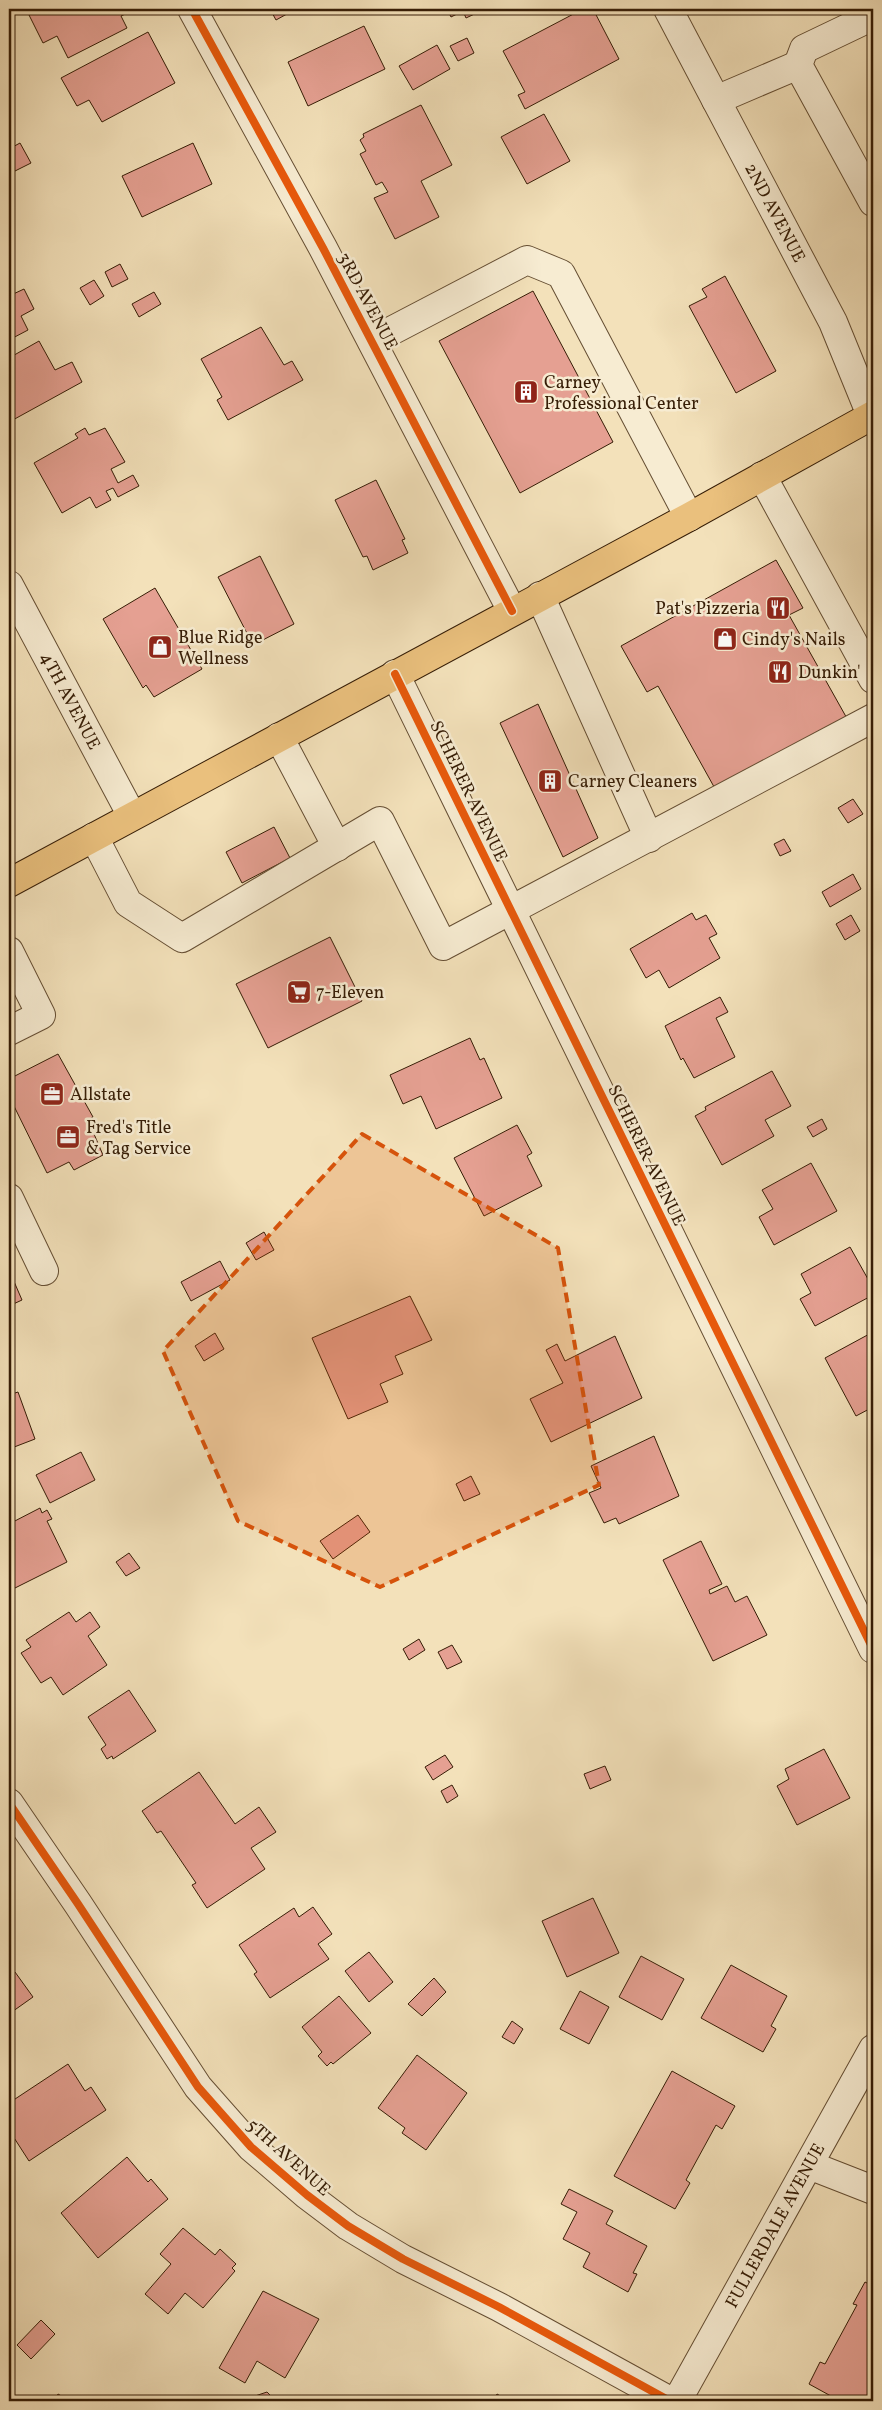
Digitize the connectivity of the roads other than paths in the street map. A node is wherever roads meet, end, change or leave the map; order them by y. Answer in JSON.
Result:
{"nodes":[{"id":1,"x":192,"y":9,"type":"edge"},
{"id":2,"x":668,"y":9,"type":"edge"},
{"id":3,"x":873,"y":16,"type":"edge"},
{"id":4,"x":798,"y":64,"type":"junction"},
{"id":5,"x":716,"y":100,"type":"junction"},
{"id":6,"x":873,"y":202,"type":"edge"},
{"id":7,"x":372,"y":341,"type":"junction"},
{"id":8,"x":873,"y":417,"type":"edge"},
{"id":9,"x":762,"y":476,"type":"junction"},
{"id":10,"x":689,"y":517,"type":"junction"},
{"id":11,"x":9,"y":585,"type":"edge"},
{"id":12,"x":540,"y":596,"type":"junction"},
{"id":13,"x":512,"y":611,"type":"junction"},
{"id":14,"x":395,"y":674,"type":"junction"},
{"id":15,"x":873,"y":680,"type":"edge"},
{"id":16,"x":873,"y":718,"type":"edge"},
{"id":17,"x":279,"y":737,"type":"junction"},
{"id":18,"x":132,"y":816,"type":"junction"},
{"id":19,"x":94,"y":837,"type":"junction"},
{"id":20,"x":648,"y":838,"type":"junction"},
{"id":21,"x":337,"y":847,"type":"junction"},
{"id":22,"x":9,"y":883,"type":"edge"},
{"id":23,"x":511,"y":911,"type":"junction"},
{"id":24,"x":9,"y":951,"type":"edge"},
{"id":25,"x":9,"y":1031,"type":"edge"},
{"id":26,"x":9,"y":1198,"type":"edge"},
{"id":27,"x":44,"y":1271,"type":"dead end"},
{"id":28,"x":873,"y":1648,"type":"edge"},
{"id":29,"x":9,"y":1803,"type":"edge"},
{"id":30,"x":873,"y":2049,"type":"edge"},
{"id":31,"x":809,"y":2165,"type":"junction"},
{"id":32,"x":873,"y":2190,"type":"edge"},
{"id":33,"x":670,"y":2401,"type":"edge"},
{"id":34,"x":678,"y":2401,"type":"edge"}],
"edges":[{"from":1,"to":7,"type":"street","name":"3RD AVENUE"},
{"from":2,"to":5,"type":"street","name":"2ND AVENUE"},
{"from":3,"to":4,"type":"street"},
{"from":4,"to":5,"type":"street"},
{"from":4,"to":6,"type":"street"},
{"from":5,"to":8,"type":"street","name":"2ND AVENUE"},
{"from":7,"to":10,"type":"street"},
{"from":7,"to":13,"type":"street","name":"3RD AVENUE"},
{"from":8,"to":9,"type":"main road"},
{"from":9,"to":10,"type":"main road"},
{"from":9,"to":15,"type":"street"},
{"from":10,"to":12,"type":"main road"},
{"from":11,"to":18,"type":"street","name":"4TH AVENUE"},
{"from":12,"to":13,"type":"main road"},
{"from":12,"to":20,"type":"street"},
{"from":13,"to":14,"type":"main road"},
{"from":14,"to":17,"type":"main road"},
{"from":14,"to":23,"type":"street","name":"SCHERER AVENUE"},
{"from":16,"to":20,"type":"street"},
{"from":17,"to":18,"type":"main road"},
{"from":17,"to":21,"type":"street"},
{"from":18,"to":19,"type":"main road"},
{"from":19,"to":21,"type":"street"},
{"from":19,"to":22,"type":"main road"},
{"from":20,"to":23,"type":"street"},
{"from":21,"to":23,"type":"street"},
{"from":23,"to":28,"type":"street","name":"SCHERER AVENUE"},
{"from":24,"to":25,"type":"street"},
{"from":26,"to":27,"type":"street"},
{"from":29,"to":33,"type":"street","name":"5TH AVENUE"},
{"from":30,"to":31,"type":"street","name":"FULLERDALE AVENUE"},
{"from":31,"to":32,"type":"street"},
{"from":31,"to":34,"type":"street","name":"FULLERDALE AVENUE"}]}
